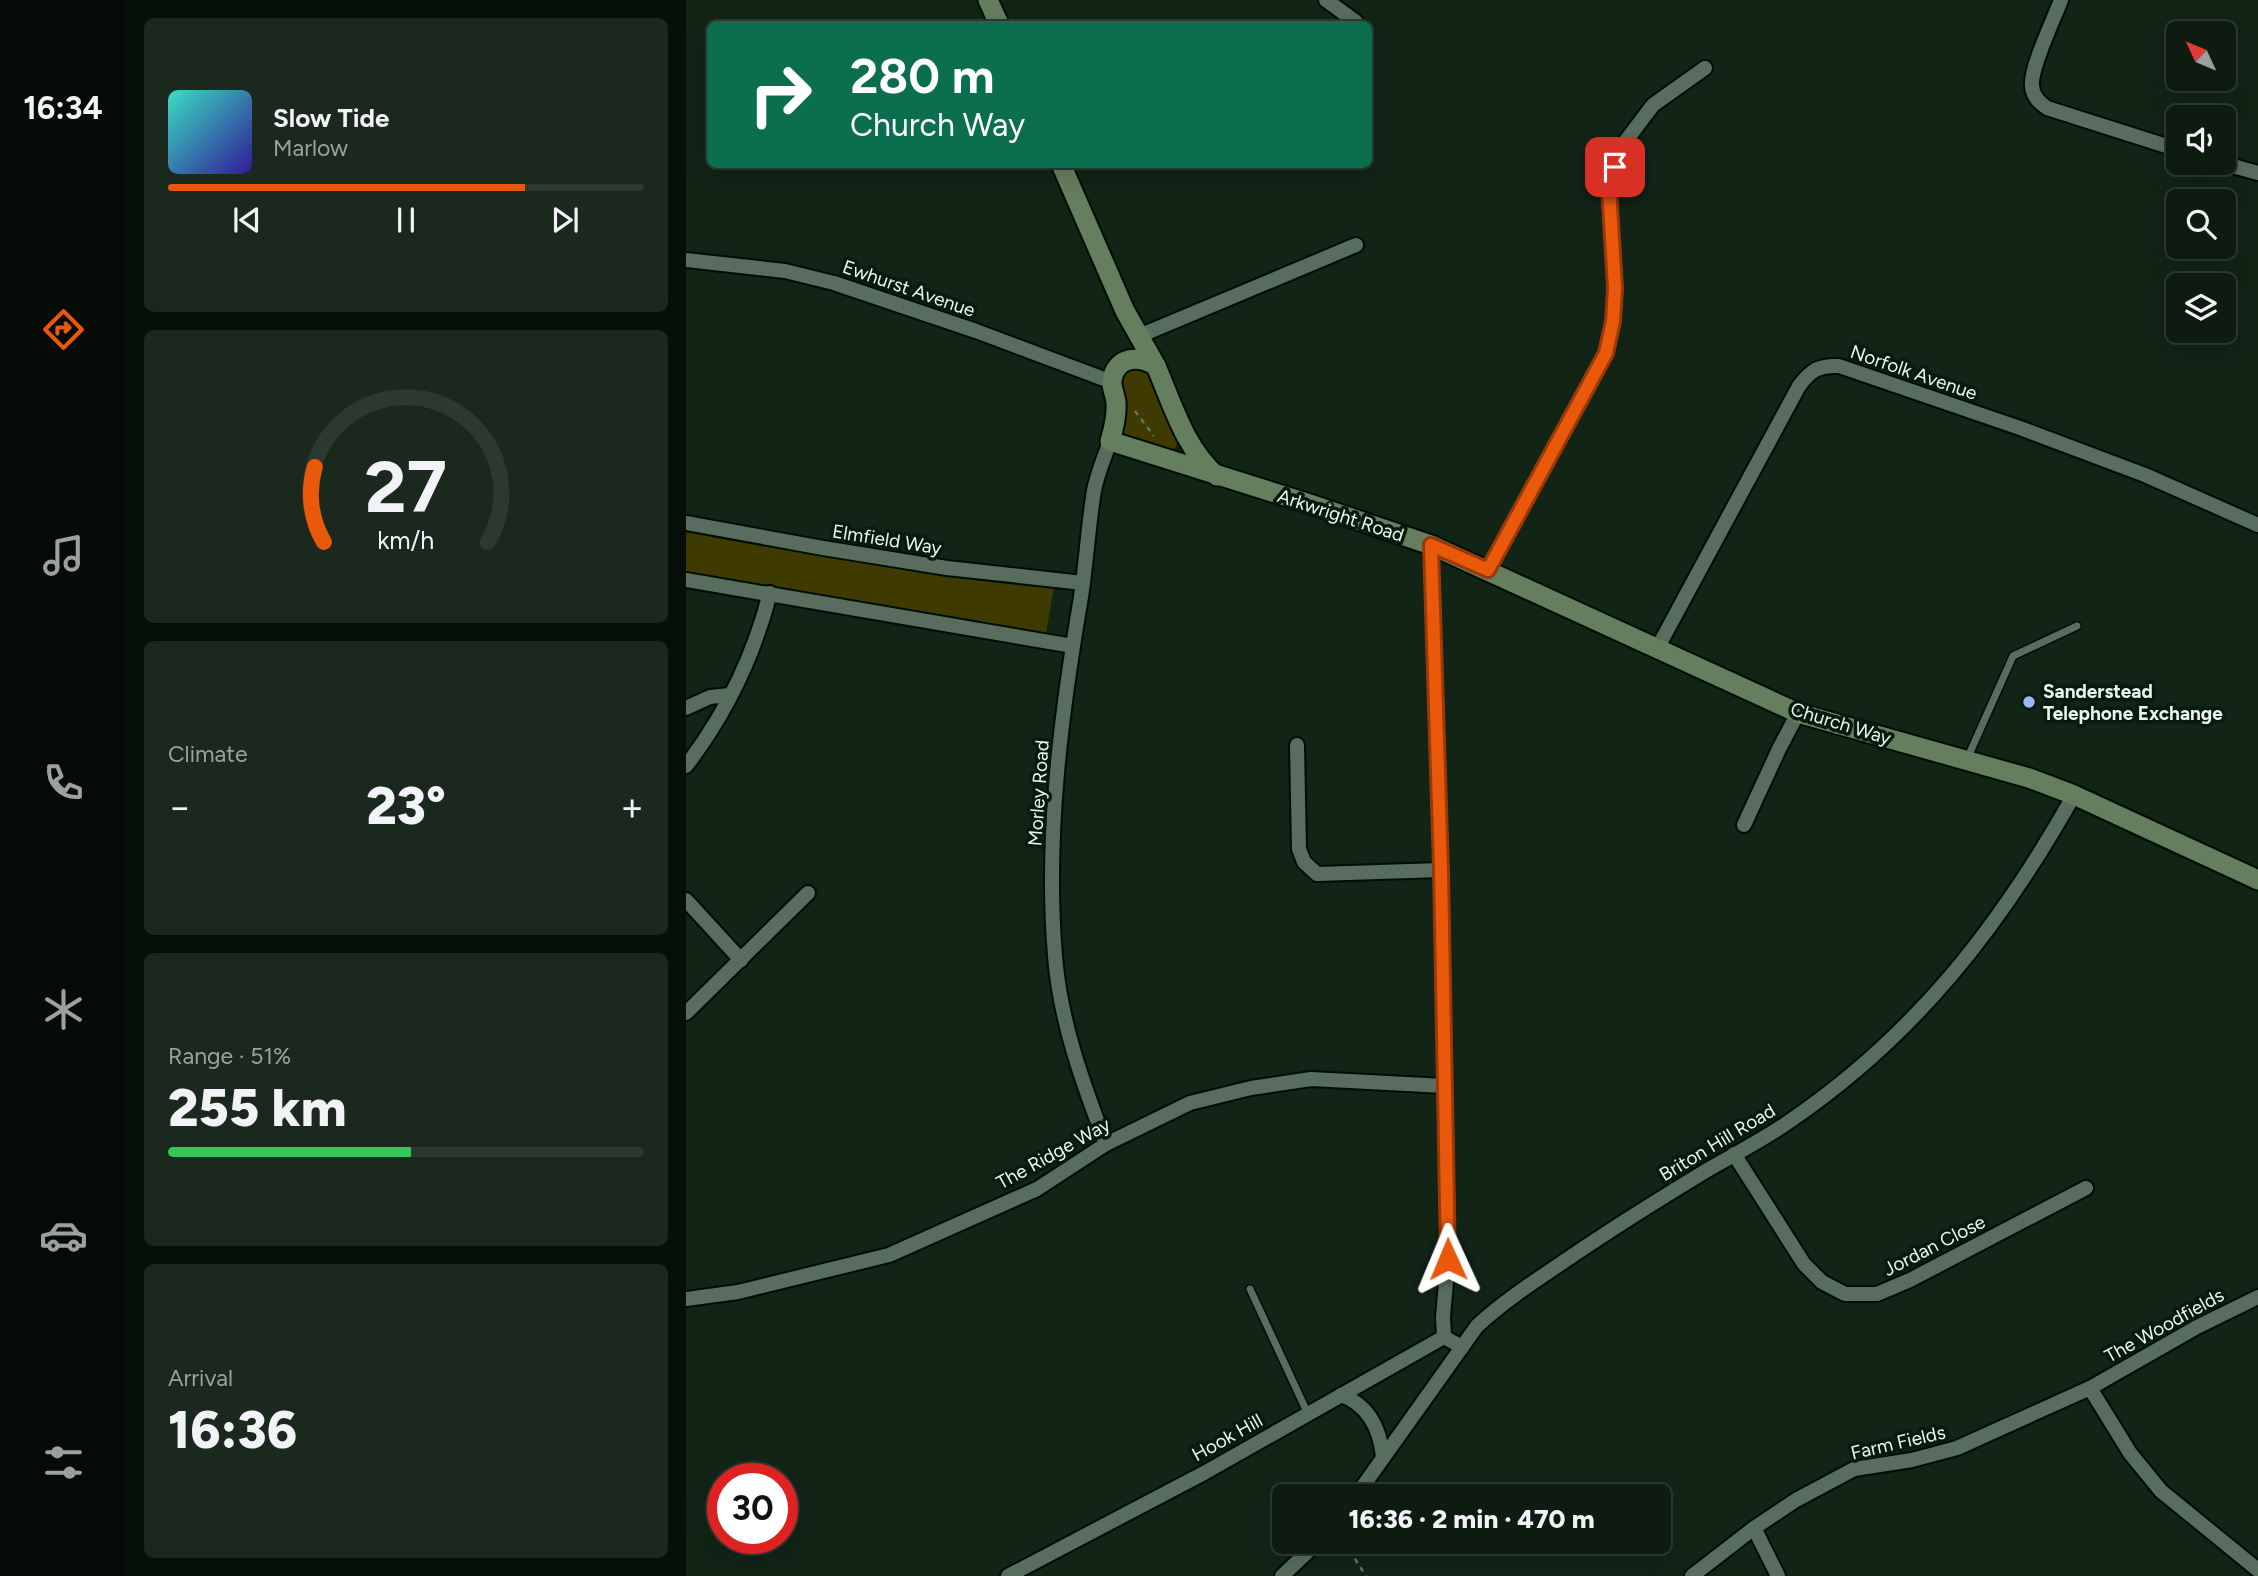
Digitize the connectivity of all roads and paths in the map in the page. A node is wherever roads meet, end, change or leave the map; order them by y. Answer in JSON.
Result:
{"nodes":[{"id":1,"x":988,"y":0,"type":"edge"},
{"id":2,"x":1326,"y":0,"type":"edge"},
{"id":3,"x":2061,"y":0,"type":"edge"},
{"id":4,"x":998,"y":21,"type":"edge"},
{"id":5,"x":1355,"y":21,"type":"edge"},
{"id":6,"x":1705,"y":68,"type":"dead end"},
{"id":7,"x":2166,"y":146,"type":"edge"},
{"id":8,"x":2236,"y":167,"type":"edge"},
{"id":9,"x":1063,"y":168,"type":"edge"},
{"id":10,"x":2258,"y":173,"type":"edge"},
{"id":11,"x":1356,"y":245,"type":"dead end"},
{"id":12,"x":686,"y":260,"type":"edge"},
{"id":13,"x":1125,"y":311,"type":"junction"},
{"id":14,"x":1139,"y":336,"type":"junction"},
{"id":15,"x":1156,"y":366,"type":"junction"},
{"id":16,"x":1113,"y":376,"type":"junction"},
{"id":17,"x":1133,"y":405,"type":"dead end"},
{"id":18,"x":1184,"y":429,"type":"junction"},
{"id":19,"x":1154,"y":439,"type":"dead end"},
{"id":20,"x":1110,"y":441,"type":"junction"},
{"id":21,"x":1160,"y":458,"type":"junction"},
{"id":22,"x":1217,"y":475,"type":"junction"},
{"id":23,"x":686,"y":523,"type":"edge"},
{"id":24,"x":2258,"y":525,"type":"edge"},
{"id":25,"x":1431,"y":545,"type":"junction"},
{"id":26,"x":1488,"y":570,"type":"junction"},
{"id":27,"x":686,"y":580,"type":"edge"},
{"id":28,"x":1083,"y":583,"type":"junction"},
{"id":29,"x":770,"y":593,"type":"junction"},
{"id":30,"x":2077,"y":626,"type":"dead end"},
{"id":31,"x":1073,"y":646,"type":"junction"},
{"id":32,"x":1658,"y":647,"type":"junction"},
{"id":33,"x":730,"y":695,"type":"junction"},
{"id":34,"x":686,"y":708,"type":"edge"},
{"id":35,"x":1798,"y":713,"type":"junction"},
{"id":36,"x":1297,"y":745,"type":"dead end"},
{"id":37,"x":1967,"y":760,"type":"junction"},
{"id":38,"x":686,"y":766,"type":"edge"},
{"id":39,"x":2074,"y":795,"type":"junction"},
{"id":40,"x":1744,"y":825,"type":"dead end"},
{"id":41,"x":1441,"y":870,"type":"junction"},
{"id":42,"x":2258,"y":880,"type":"edge"},
{"id":43,"x":808,"y":893,"type":"dead end"},
{"id":44,"x":686,"y":900,"type":"edge"},
{"id":45,"x":741,"y":960,"type":"junction"},
{"id":46,"x":686,"y":1013,"type":"edge"},
{"id":47,"x":1445,"y":1086,"type":"junction"},
{"id":48,"x":1105,"y":1144,"type":"junction"},
{"id":49,"x":1734,"y":1154,"type":"junction"},
{"id":50,"x":2086,"y":1188,"type":"dead end"},
{"id":51,"x":1250,"y":1289,"type":"dead end"},
{"id":52,"x":2258,"y":1297,"type":"edge"},
{"id":53,"x":686,"y":1299,"type":"edge"},
{"id":54,"x":1444,"y":1337,"type":"junction"},
{"id":55,"x":1462,"y":1347,"type":"junction"},
{"id":56,"x":2090,"y":1388,"type":"junction"},
{"id":57,"x":1341,"y":1395,"type":"junction"},
{"id":58,"x":1308,"y":1413,"type":"junction"},
{"id":59,"x":1384,"y":1457,"type":"junction"},
{"id":60,"x":1365,"y":1484,"type":"edge"},
{"id":61,"x":1754,"y":1528,"type":"junction"},
{"id":62,"x":1305,"y":1554,"type":"edge"},
{"id":63,"x":1352,"y":1554,"type":"edge"},
{"id":64,"x":2258,"y":1570,"type":"edge"},
{"id":65,"x":1008,"y":1576,"type":"edge"},
{"id":66,"x":1282,"y":1576,"type":"edge"},
{"id":67,"x":1366,"y":1576,"type":"edge"},
{"id":68,"x":1692,"y":1576,"type":"edge"},
{"id":69,"x":1778,"y":1576,"type":"edge"}],
"edges":[{"from":1,"to":4,"type":"street"},
{"from":2,"to":5,"type":"street"},
{"from":3,"to":7,"type":"street"},
{"from":6,"to":26,"type":"street"},
{"from":8,"to":10,"type":"street"},
{"from":9,"to":13,"type":"street"},
{"from":11,"to":14,"type":"street"},
{"from":12,"to":16,"type":"street","name":"Ewhurst Avenue"},
{"from":13,"to":14,"type":"street"},
{"from":13,"to":16,"type":"street"},
{"from":14,"to":15,"type":"street"},
{"from":15,"to":16,"type":"street"},
{"from":15,"to":18,"type":"street"},
{"from":16,"to":20,"type":"street"},
{"from":17,"to":19,"type":"path"},
{"from":18,"to":21,"type":"street"},
{"from":18,"to":22,"type":"street"},
{"from":20,"to":21,"type":"street","name":"Arkwright Road"},
{"from":20,"to":28,"type":"street","name":"Morley Road"},
{"from":21,"to":22,"type":"street","name":"Arkwright Road"},
{"from":22,"to":25,"type":"street","name":"Arkwright Road"},
{"from":23,"to":28,"type":"street","name":"Elmfield Way"},
{"from":24,"to":32,"type":"street","name":"Norfolk Avenue"},
{"from":25,"to":26,"type":"street","name":"Church Way"},
{"from":25,"to":41,"type":"street"},
{"from":26,"to":32,"type":"street","name":"Church Way"},
{"from":27,"to":29,"type":"street"},
{"from":28,"to":31,"type":"street","name":"Morley Road"},
{"from":29,"to":31,"type":"street"},
{"from":29,"to":33,"type":"street"},
{"from":30,"to":37,"type":"lane"},
{"from":31,"to":48,"type":"street","name":"Morley Road"},
{"from":32,"to":35,"type":"street","name":"Church Way"},
{"from":33,"to":34,"type":"street"},
{"from":33,"to":38,"type":"street"},
{"from":35,"to":37,"type":"street","name":"Church Way"},
{"from":35,"to":40,"type":"street"},
{"from":36,"to":41,"type":"street"},
{"from":37,"to":39,"type":"street","name":"Church Way"},
{"from":39,"to":42,"type":"street","name":"Church Way"},
{"from":39,"to":49,"type":"street","name":"Briton Hill Road"},
{"from":41,"to":47,"type":"street"},
{"from":43,"to":45,"type":"street"},
{"from":44,"to":45,"type":"street"},
{"from":45,"to":46,"type":"street"},
{"from":47,"to":48,"type":"street","name":"The Ridge Way"},
{"from":47,"to":54,"type":"street"},
{"from":48,"to":53,"type":"street","name":"The Ridge Way"},
{"from":49,"to":50,"type":"street","name":"Jordan Close"},
{"from":49,"to":55,"type":"street","name":"Briton Hill Road"},
{"from":51,"to":58,"type":"lane"},
{"from":52,"to":56,"type":"street","name":"The Woodfields"},
{"from":54,"to":55,"type":"street"},
{"from":54,"to":57,"type":"street","name":"Hook Hill"},
{"from":55,"to":59,"type":"street","name":"Briton Hill Road"},
{"from":56,"to":61,"type":"street","name":"Farm Fields"},
{"from":56,"to":64,"type":"street"},
{"from":57,"to":58,"type":"street","name":"Hook Hill"},
{"from":57,"to":59,"type":"street"},
{"from":58,"to":65,"type":"street","name":"Hook Hill"},
{"from":59,"to":60,"type":"street","name":"Briton Hill Road"},
{"from":61,"to":68,"type":"street","name":"Farm Fields"},
{"from":61,"to":69,"type":"street"},
{"from":62,"to":66,"type":"street"},
{"from":63,"to":67,"type":"path"}]}
